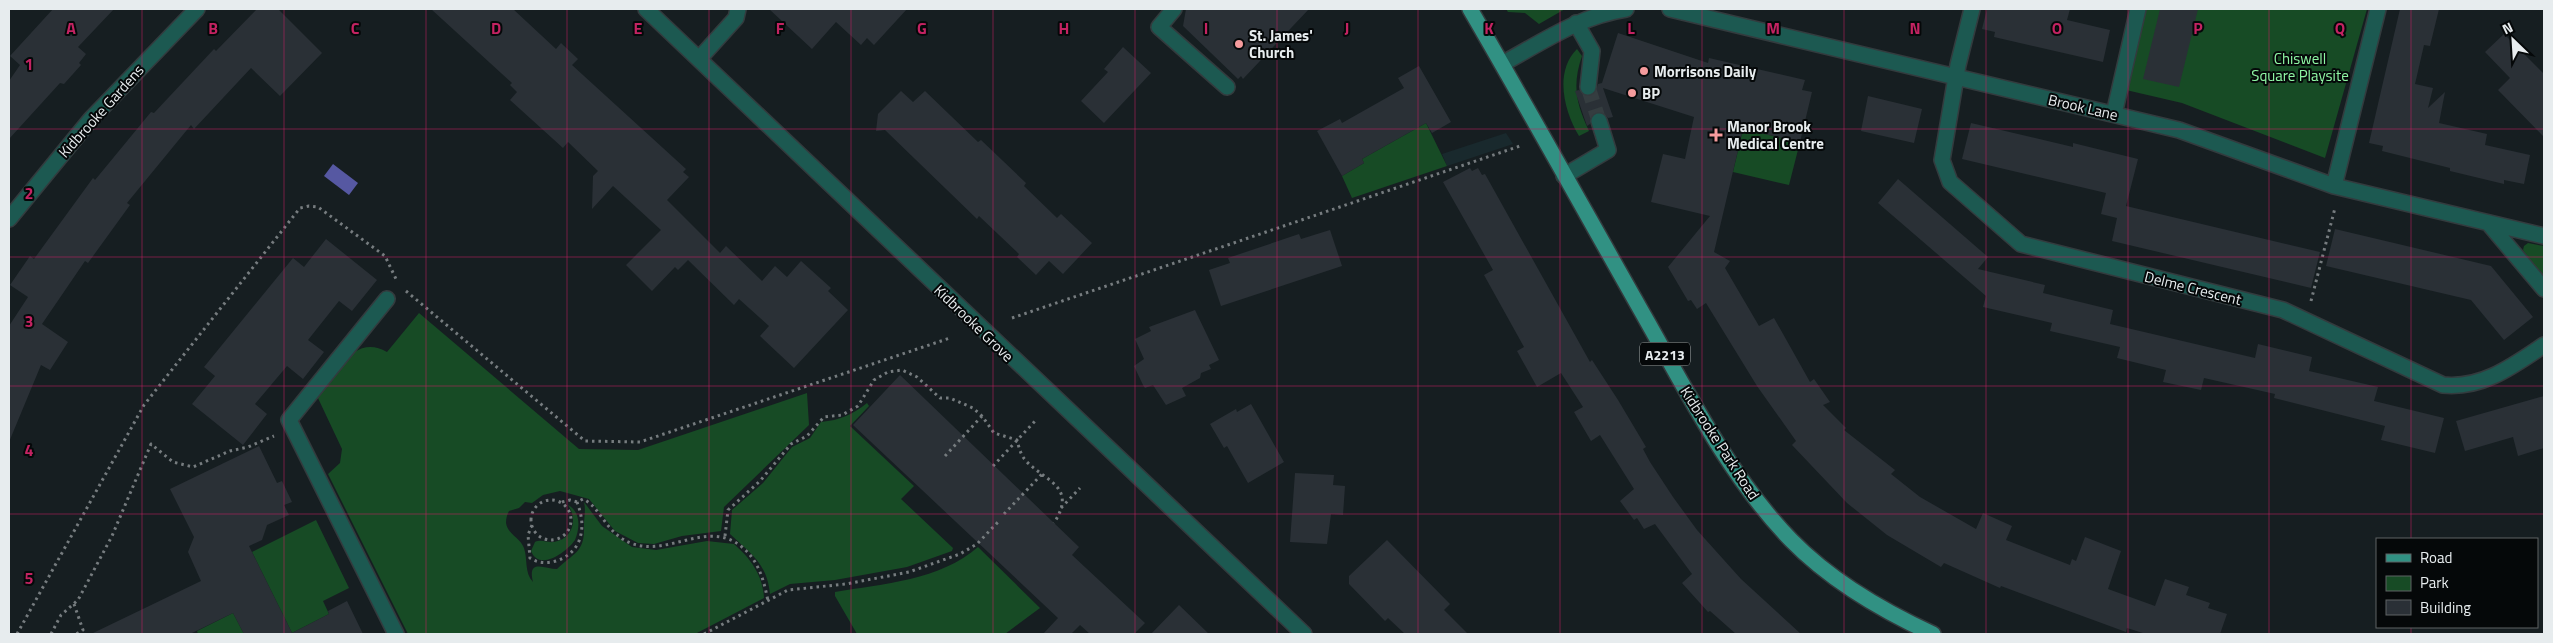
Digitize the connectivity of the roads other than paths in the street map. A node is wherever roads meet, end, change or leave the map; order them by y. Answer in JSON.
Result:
{"nodes":[{"id":1,"x":197,"y":9,"type":"edge"},
{"id":2,"x":646,"y":9,"type":"edge"},
{"id":3,"x":738,"y":9,"type":"edge"},
{"id":4,"x":1174,"y":9,"type":"edge"},
{"id":5,"x":1470,"y":9,"type":"edge"},
{"id":6,"x":1626,"y":9,"type":"edge"},
{"id":7,"x":1670,"y":9,"type":"edge"},
{"id":8,"x":1972,"y":9,"type":"edge"},
{"id":9,"x":2138,"y":9,"type":"edge"},
{"id":10,"x":2378,"y":9,"type":"edge"},
{"id":11,"x":1725,"y":15,"type":"edge"},
{"id":12,"x":1576,"y":23,"type":"junction"},
{"id":13,"x":699,"y":59,"type":"junction"},
{"id":14,"x":1502,"y":64,"type":"junction"},
{"id":15,"x":1957,"y":77,"type":"junction"},
{"id":16,"x":1227,"y":87,"type":"dead end"},
{"id":17,"x":1588,"y":87,"type":"tunnel mouth"},
{"id":18,"x":2114,"y":114,"type":"junction"},
{"id":19,"x":1600,"y":121,"type":"tunnel mouth"},
{"id":20,"x":1564,"y":176,"type":"junction"},
{"id":21,"x":2334,"y":186,"type":"junction"},
{"id":22,"x":9,"y":219,"type":"edge"},
{"id":23,"x":2490,"y":225,"type":"junction"},
{"id":24,"x":2544,"y":236,"type":"edge"},
{"id":25,"x":2544,"y":289,"type":"edge"},
{"id":26,"x":387,"y":299,"type":"dead end"},
{"id":27,"x":2544,"y":345,"type":"edge"},
{"id":28,"x":396,"y":634,"type":"edge"},
{"id":29,"x":1304,"y":634,"type":"edge"},
{"id":30,"x":1933,"y":634,"type":"edge"}],
"edges":[{"from":1,"to":22,"type":"street","name":"Kidbrooke Gardens"},
{"from":2,"to":13,"type":"street","name":"Kidbrooke Grove"},
{"from":3,"to":13,"type":"street"},
{"from":4,"to":16,"type":"street"},
{"from":5,"to":14,"type":"main road","name":"Kidbrooke Park Road","number":"A2213"},
{"from":6,"to":12,"type":"street"},
{"from":7,"to":11,"type":"street","name":"Brook Lane"},
{"from":8,"to":15,"type":"street","name":"Delme Crescent"},
{"from":9,"to":18,"type":"street"},
{"from":10,"to":21,"type":"street"},
{"from":11,"to":15,"type":"street","name":"Brook Lane"},
{"from":12,"to":14,"type":"street"},
{"from":12,"to":17,"type":"street"},
{"from":13,"to":29,"type":"street","name":"Kidbrooke Grove"},
{"from":14,"to":20,"type":"main road","name":"Kidbrooke Park Road","number":"A2213"},
{"from":15,"to":18,"type":"street","name":"Brook Lane"},
{"from":15,"to":27,"type":"street","name":"Delme Crescent"},
{"from":18,"to":21,"type":"street","name":"Brook Lane"},
{"from":19,"to":20,"type":"street"},
{"from":20,"to":30,"type":"main road","name":"Kidbrooke Park Road","number":"A2213"},
{"from":21,"to":23,"type":"street","name":"Brook Lane"},
{"from":23,"to":24,"type":"street","name":"Brook Lane"},
{"from":23,"to":25,"type":"street"},
{"from":26,"to":28,"type":"street"}]}
